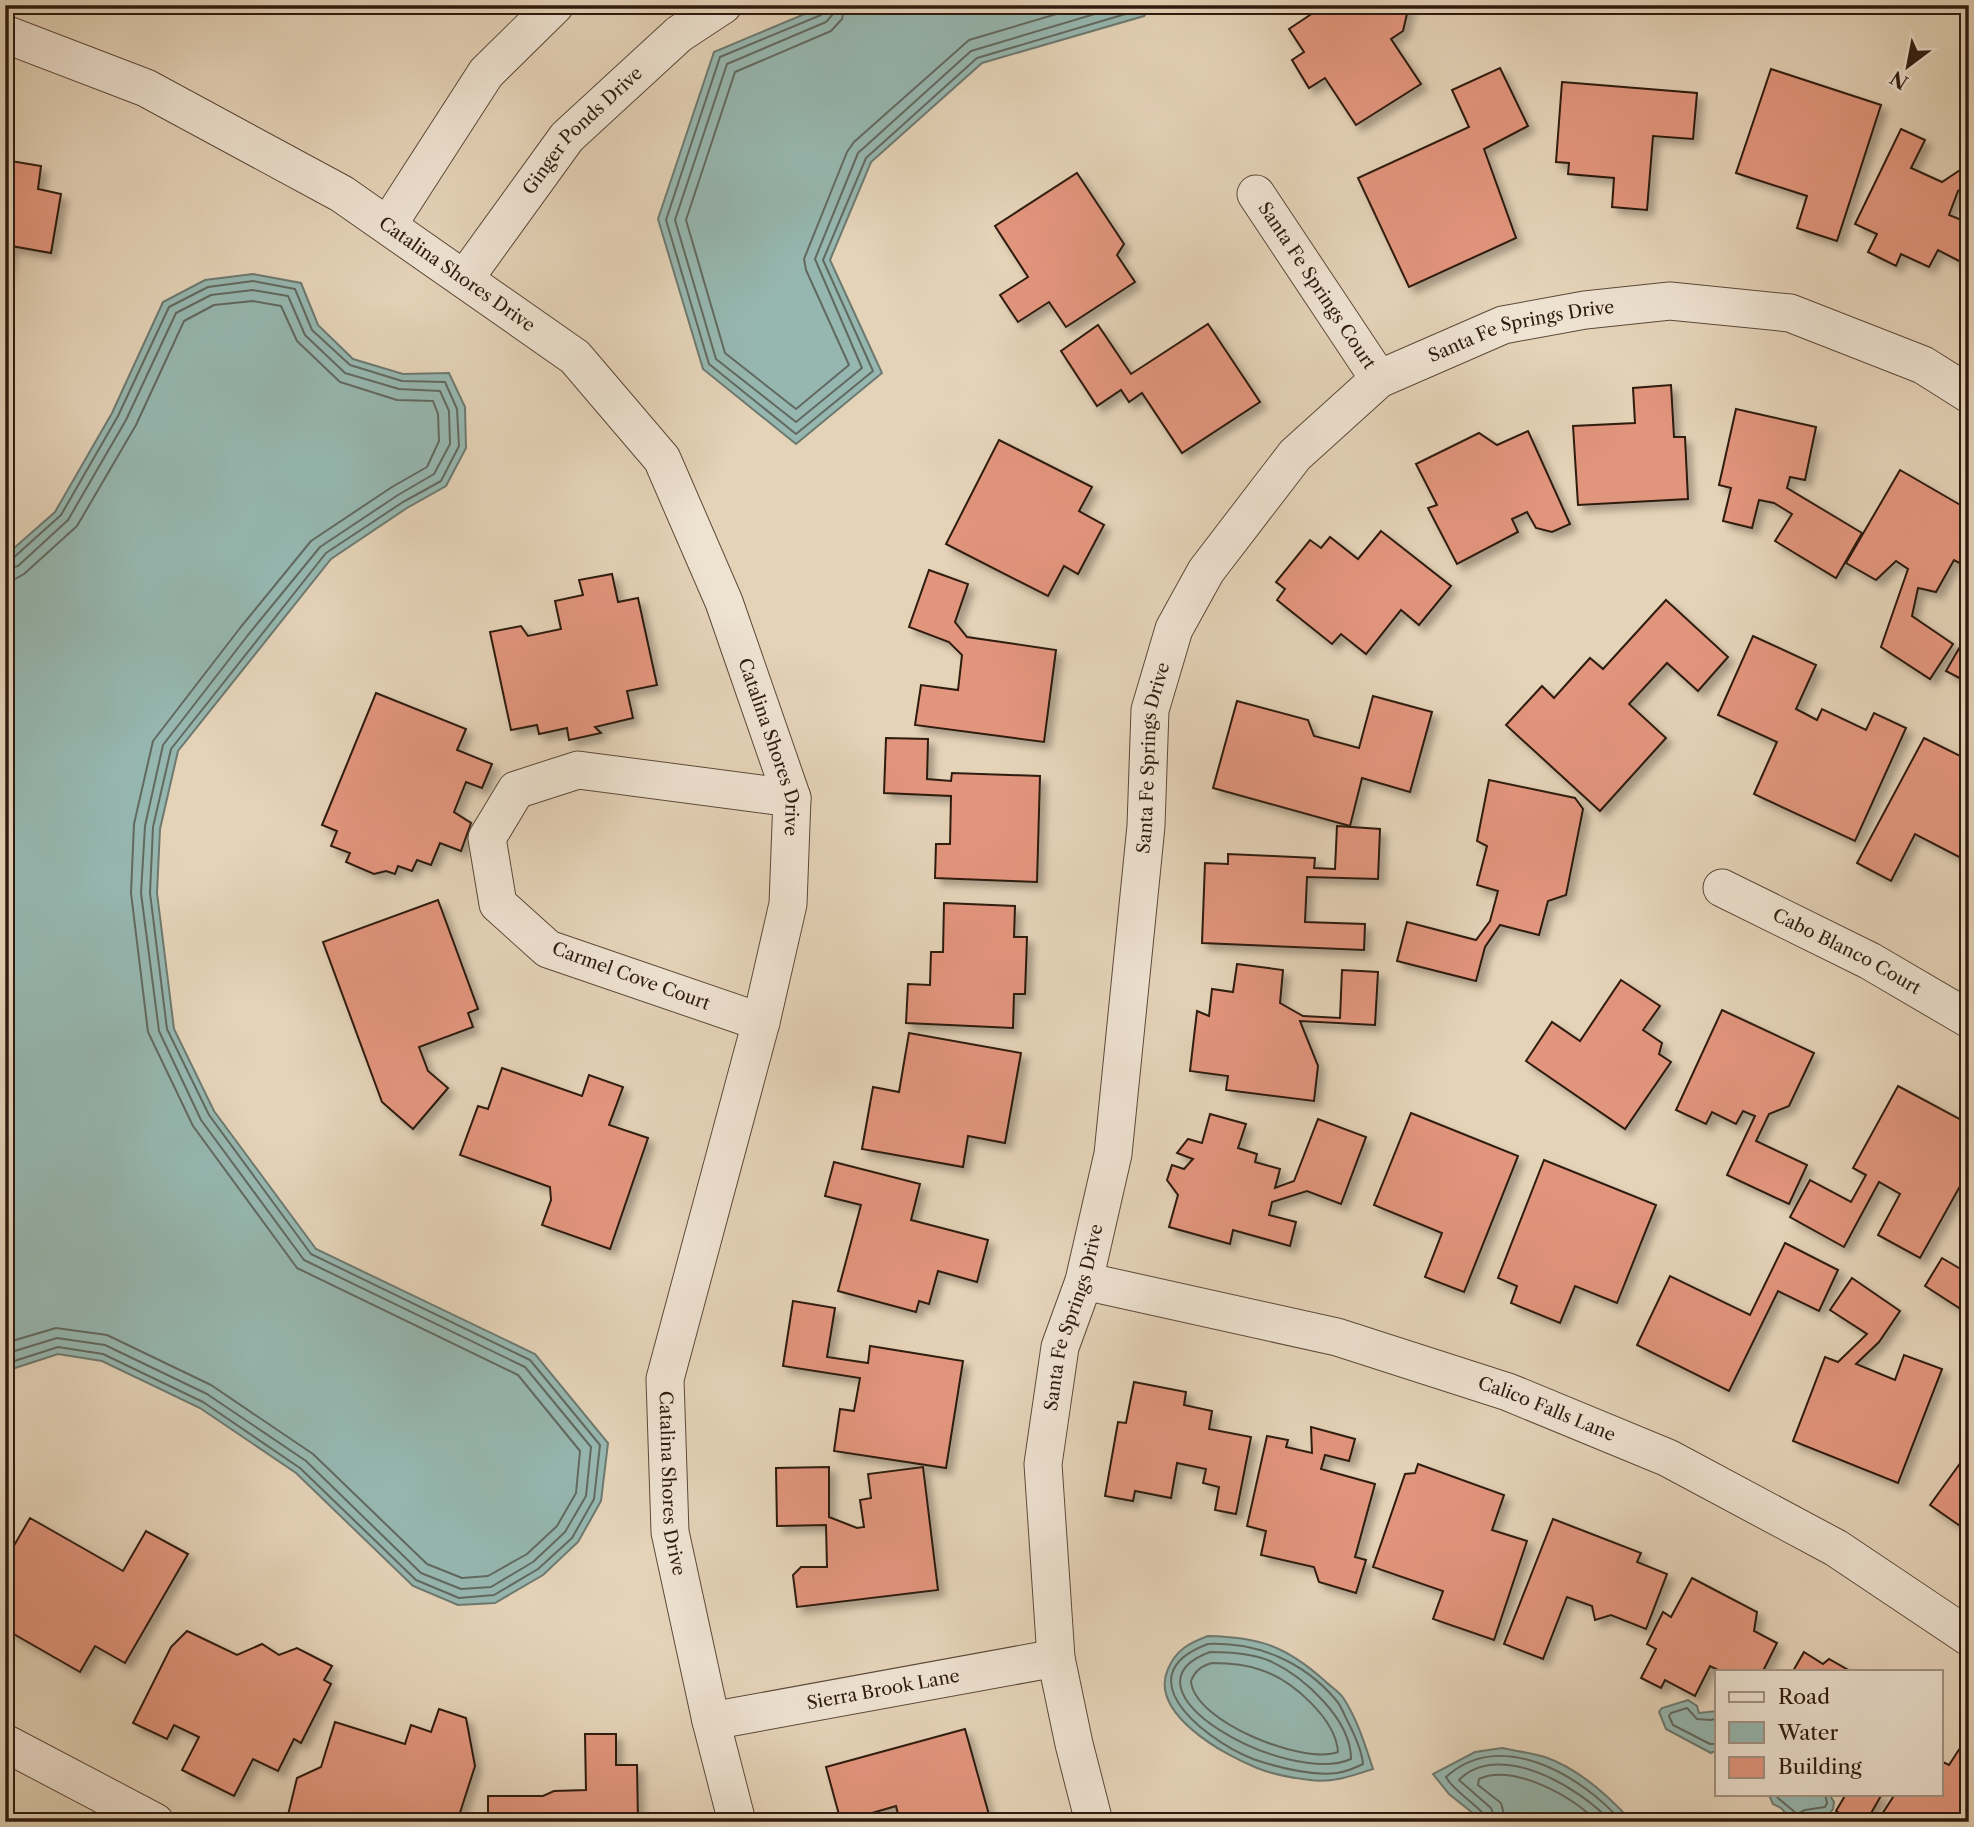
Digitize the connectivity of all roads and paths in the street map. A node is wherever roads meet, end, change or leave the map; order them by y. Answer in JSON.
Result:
{"nodes":[{"id":1,"x":555,"y":5,"type":"edge"},
{"id":2,"x":723,"y":5,"type":"edge"},
{"id":3,"x":5,"y":34,"type":"edge"},
{"id":4,"x":1256,"y":194,"type":"dead end"},
{"id":5,"x":387,"y":225,"type":"junction"},
{"id":6,"x":465,"y":278,"type":"junction"},
{"id":7,"x":1379,"y":379,"type":"junction"},
{"id":8,"x":1969,"y":394,"type":"edge"},
{"id":9,"x":792,"y":797,"type":"junction"},
{"id":10,"x":1722,"y":888,"type":"dead end"},
{"id":11,"x":1969,"y":1019,"type":"edge"},
{"id":12,"x":761,"y":1022,"type":"junction"},
{"id":13,"x":1084,"y":1281,"type":"junction"},
{"id":14,"x":1969,"y":1637,"type":"edge"},
{"id":15,"x":1056,"y":1658,"type":"junction"},
{"id":16,"x":711,"y":1721,"type":"junction"},
{"id":17,"x":5,"y":1743,"type":"edge"},
{"id":18,"x":155,"y":1822,"type":"edge"},
{"id":19,"x":737,"y":1822,"type":"edge"},
{"id":20,"x":1094,"y":1822,"type":"edge"}],
"edges":[{"from":1,"to":5,"type":"street"},
{"from":2,"to":6,"type":"street","name":"Ginger Ponds Drive"},
{"from":3,"to":5,"type":"street","name":"Catalina Shores Drive"},
{"from":4,"to":7,"type":"street","name":"Santa Fe Springs Court"},
{"from":5,"to":6,"type":"street","name":"Catalina Shores Drive"},
{"from":6,"to":9,"type":"street","name":"Catalina Shores Drive"},
{"from":7,"to":8,"type":"street","name":"Santa Fe Springs Drive"},
{"from":7,"to":13,"type":"street","name":"Santa Fe Springs Drive"},
{"from":9,"to":12,"type":"street","name":"Catalina Shores Drive"},
{"from":9,"to":12,"type":"street","name":"Carmel Cove Court"},
{"from":10,"to":11,"type":"street","name":"Cabo Blanco Court"},
{"from":12,"to":16,"type":"street","name":"Catalina Shores Drive"},
{"from":13,"to":14,"type":"street","name":"Calico Falls Lane"},
{"from":13,"to":15,"type":"street","name":"Santa Fe Springs Drive"},
{"from":15,"to":16,"type":"street","name":"Sierra Brook Lane"},
{"from":15,"to":20,"type":"street","name":"Santa Fe Springs Drive"},
{"from":16,"to":19,"type":"street","name":"Catalina Shores Drive"},
{"from":17,"to":18,"type":"street"}]}
